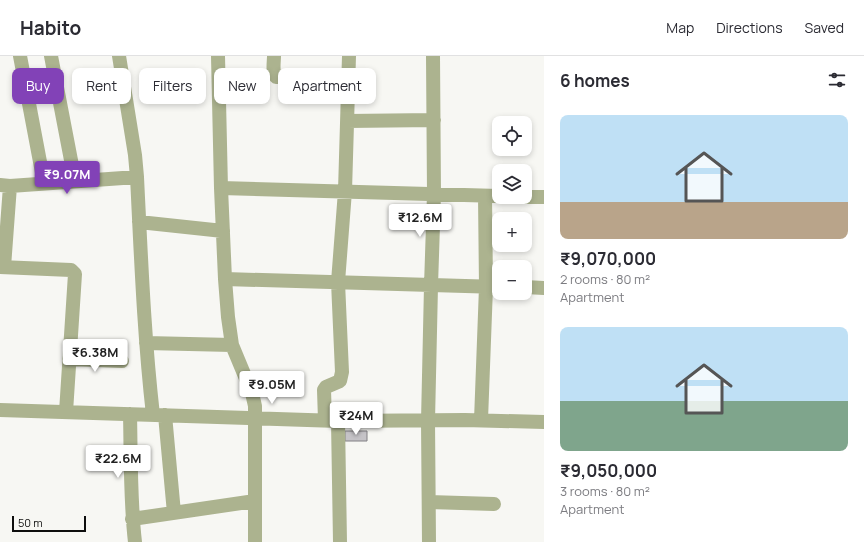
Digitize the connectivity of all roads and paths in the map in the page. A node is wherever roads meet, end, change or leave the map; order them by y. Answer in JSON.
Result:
{"nodes":[{"id":1,"x":20,"y":56,"type":"edge"},
{"id":2,"x":52,"y":56,"type":"edge"},
{"id":3,"x":119,"y":56,"type":"edge"},
{"id":4,"x":218,"y":56,"type":"edge"},
{"id":5,"x":274,"y":56,"type":"edge"},
{"id":6,"x":349,"y":56,"type":"edge"},
{"id":7,"x":433,"y":56,"type":"edge"},
{"id":8,"x":348,"y":68,"type":"edge"},
{"id":9,"x":278,"y":77,"type":"edge"},
{"id":10,"x":347,"y":104,"type":"edge"},
{"id":11,"x":434,"y":120,"type":"junction"},
{"id":12,"x":347,"y":121,"type":"junction"},
{"id":13,"x":138,"y":177,"type":"junction"},
{"id":14,"x":75,"y":181,"type":"junction"},
{"id":15,"x":44,"y":183,"type":"junction"},
{"id":16,"x":5,"y":186,"type":"edge"},
{"id":17,"x":221,"y":188,"type":"junction"},
{"id":18,"x":345,"y":191,"type":"junction"},
{"id":19,"x":434,"y":194,"type":"junction"},
{"id":20,"x":492,"y":196,"type":"edge"},
{"id":21,"x":532,"y":197,"type":"edge"},
{"id":22,"x":544,"y":197,"type":"edge"},
{"id":23,"x":492,"y":204,"type":"edge"},
{"id":24,"x":139,"y":222,"type":"junction"},
{"id":25,"x":222,"y":231,"type":"junction"},
{"id":26,"x":493,"y":260,"type":"edge"},
{"id":27,"x":2,"y":267,"type":"edge"},
{"id":28,"x":225,"y":279,"type":"junction"},
{"id":29,"x":338,"y":282,"type":"junction"},
{"id":30,"x":431,"y":286,"type":"junction"},
{"id":31,"x":492,"y":287,"type":"edge"},
{"id":32,"x":532,"y":288,"type":"edge"},
{"id":33,"x":544,"y":288,"type":"edge"},
{"id":34,"x":492,"y":298,"type":"edge"},
{"id":35,"x":146,"y":343,"type":"junction"},
{"id":36,"x":232,"y":345,"type":"junction"},
{"id":37,"x":70,"y":359,"type":"junction"},
{"id":38,"x":122,"y":361,"type":"dead end"},
{"id":39,"x":0,"y":410,"type":"edge"},
{"id":40,"x":66,"y":412,"type":"junction"},
{"id":41,"x":130,"y":414,"type":"junction"},
{"id":42,"x":159,"y":415,"type":"junction"},
{"id":43,"x":255,"y":418,"type":"junction"},
{"id":44,"x":481,"y":420,"type":"junction"},
{"id":45,"x":331,"y":421,"type":"junction"},
{"id":46,"x":428,"y":421,"type":"junction"},
{"id":47,"x":544,"y":422,"type":"edge"},
{"id":48,"x":255,"y":501,"type":"junction"},
{"id":49,"x":429,"y":502,"type":"junction"},
{"id":50,"x":494,"y":504,"type":"dead end"},
{"id":51,"x":174,"y":513,"type":"junction"},
{"id":52,"x":132,"y":519,"type":"junction"},
{"id":53,"x":135,"y":542,"type":"edge"},
{"id":54,"x":255,"y":542,"type":"edge"},
{"id":55,"x":340,"y":542,"type":"edge"},
{"id":56,"x":429,"y":542,"type":"edge"}],
"edges":[{"from":1,"to":15,"type":"street"},
{"from":2,"to":14,"type":"street"},
{"from":3,"to":13,"type":"street"},
{"from":4,"to":17,"type":"street"},
{"from":5,"to":9,"type":"street"},
{"from":6,"to":8,"type":"street"},
{"from":7,"to":11,"type":"street"},
{"from":10,"to":12,"type":"street"},
{"from":11,"to":12,"type":"street"},
{"from":11,"to":19,"type":"street"},
{"from":12,"to":18,"type":"street"},
{"from":13,"to":14,"type":"street"},
{"from":13,"to":24,"type":"street"},
{"from":14,"to":15,"type":"street"},
{"from":15,"to":16,"type":"street"},
{"from":16,"to":27,"type":"street"},
{"from":17,"to":18,"type":"street"},
{"from":17,"to":25,"type":"street"},
{"from":18,"to":19,"type":"street"},
{"from":18,"to":29,"type":"street"},
{"from":19,"to":20,"type":"street"},
{"from":19,"to":30,"type":"street"},
{"from":21,"to":22,"type":"street"},
{"from":23,"to":26,"type":"street"},
{"from":24,"to":25,"type":"street"},
{"from":24,"to":35,"type":"street"},
{"from":25,"to":28,"type":"street"},
{"from":27,"to":37,"type":"street"},
{"from":28,"to":29,"type":"street"},
{"from":28,"to":36,"type":"street"},
{"from":29,"to":30,"type":"street"},
{"from":29,"to":45,"type":"street"},
{"from":30,"to":31,"type":"street"},
{"from":30,"to":46,"type":"street"},
{"from":32,"to":33,"type":"street"},
{"from":34,"to":44,"type":"street"},
{"from":35,"to":36,"type":"street"},
{"from":35,"to":42,"type":"street"},
{"from":36,"to":43,"type":"street"},
{"from":37,"to":38,"type":"street"},
{"from":37,"to":40,"type":"street"},
{"from":39,"to":40,"type":"street"},
{"from":40,"to":41,"type":"street"},
{"from":41,"to":42,"type":"street"},
{"from":41,"to":52,"type":"street"},
{"from":42,"to":43,"type":"street"},
{"from":42,"to":51,"type":"street"},
{"from":43,"to":45,"type":"street"},
{"from":43,"to":48,"type":"street"},
{"from":44,"to":46,"type":"street"},
{"from":44,"to":47,"type":"street"},
{"from":45,"to":46,"type":"street"},
{"from":45,"to":55,"type":"street"},
{"from":46,"to":49,"type":"street"},
{"from":48,"to":51,"type":"street"},
{"from":48,"to":54,"type":"street"},
{"from":49,"to":50,"type":"street"},
{"from":49,"to":56,"type":"street"},
{"from":51,"to":52,"type":"street"},
{"from":52,"to":53,"type":"street"}]}
